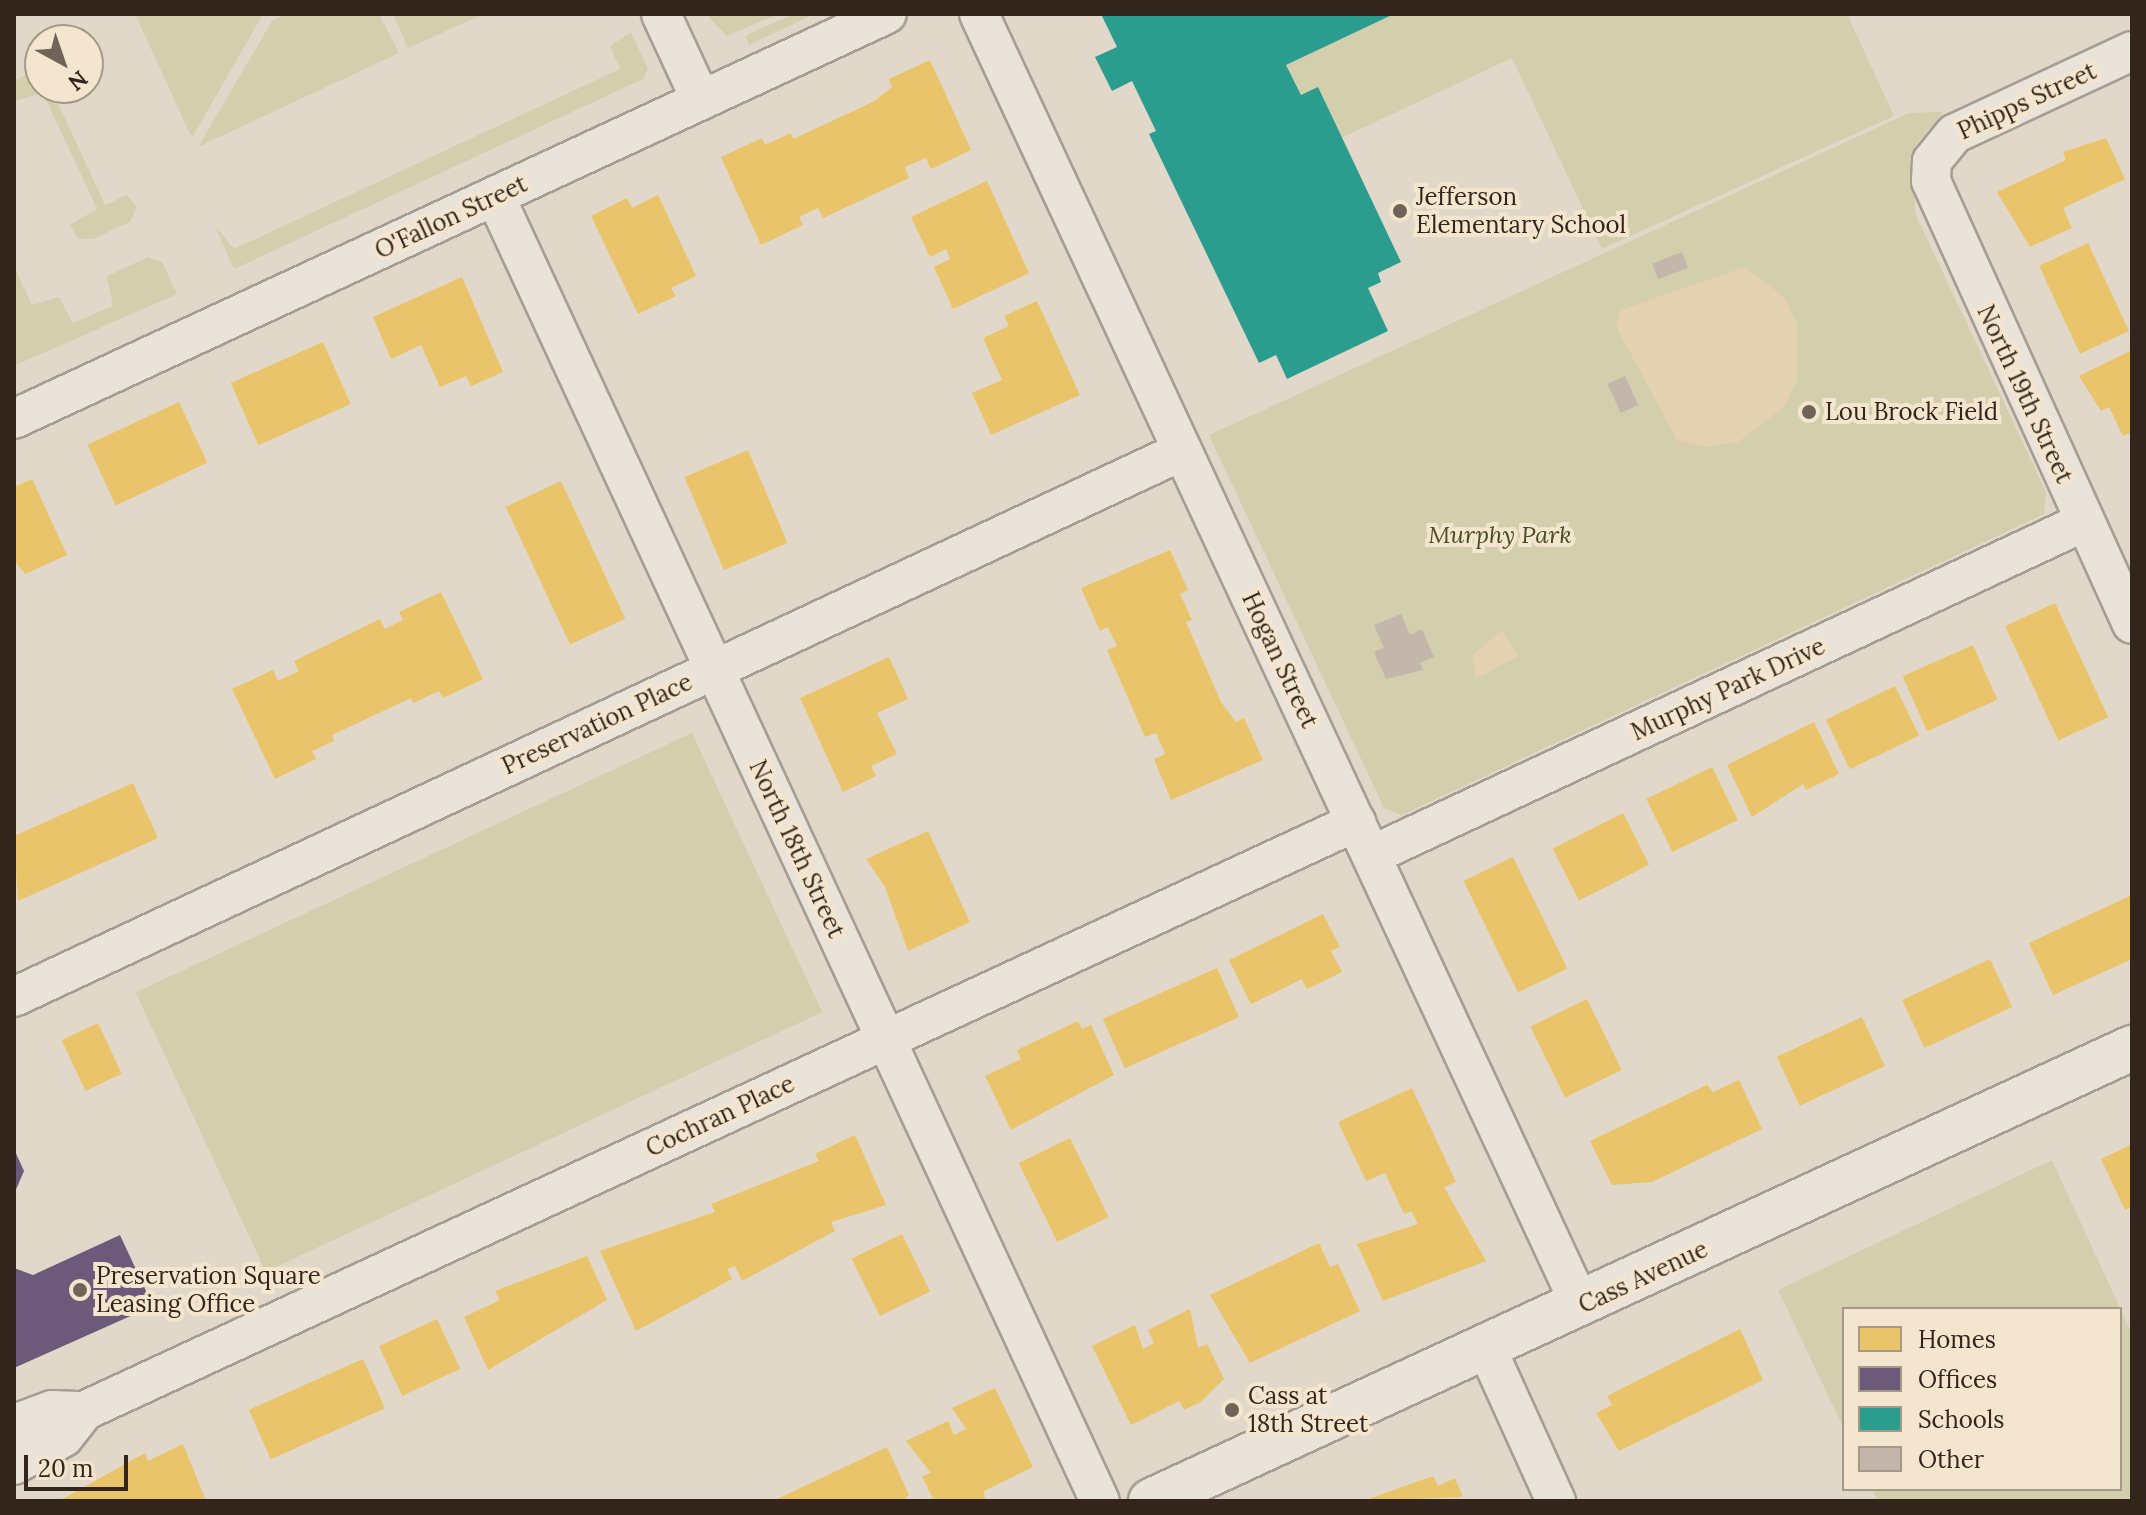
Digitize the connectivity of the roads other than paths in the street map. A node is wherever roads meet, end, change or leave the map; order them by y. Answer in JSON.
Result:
{"nodes":[{"id":1,"x":661,"y":14,"type":"edge"},
{"id":2,"x":887,"y":14,"type":"edge"},
{"id":3,"x":979,"y":14,"type":"edge"},
{"id":4,"x":2132,"y":51,"type":"edge"},
{"id":5,"x":701,"y":100,"type":"junction"},
{"id":6,"x":1932,"y":161,"type":"joint"},
{"id":7,"x":495,"y":196,"type":"junction"},
{"id":8,"x":14,"y":419,"type":"edge"},
{"id":9,"x":1180,"y":452,"type":"junction"},
{"id":10,"x":2084,"y":522,"type":"junction"},
{"id":11,"x":2132,"y":624,"type":"edge"},
{"id":12,"x":714,"y":669,"type":"junction"},
{"id":13,"x":1364,"y":838,"type":"junction"},
{"id":14,"x":14,"y":997,"type":"edge"},
{"id":15,"x":886,"y":1039,"type":"junction"},
{"id":16,"x":2132,"y":1048,"type":"edge"},
{"id":17,"x":1581,"y":1306,"type":"junction"},
{"id":18,"x":1487,"y":1349,"type":"junction"},
{"id":19,"x":84,"y":1411,"type":"junction"},
{"id":20,"x":14,"y":1424,"type":"edge"},
{"id":21,"x":14,"y":1465,"type":"edge"},
{"id":22,"x":1100,"y":1501,"type":"edge"},
{"id":23,"x":1151,"y":1501,"type":"edge"},
{"id":24,"x":1556,"y":1501,"type":"edge"}],
"edges":[{"from":1,"to":5,"type":"street"},
{"from":2,"to":5,"type":"street","name":"O'Fallon Street"},
{"from":3,"to":9,"type":"street","name":"Hogan Street"},
{"from":4,"to":6,"type":"street","name":"Phipps Street"},
{"from":5,"to":7,"type":"street","name":"O'Fallon Street"},
{"from":6,"to":10,"type":"street","name":"North 19th Street"},
{"from":7,"to":8,"type":"street","name":"O'Fallon Street"},
{"from":7,"to":12,"type":"street","name":"North 18th Street"},
{"from":9,"to":12,"type":"street","name":"Preservation Place"},
{"from":9,"to":13,"type":"street","name":"Hogan Street"},
{"from":10,"to":11,"type":"street","name":"North 19th Street"},
{"from":10,"to":13,"type":"street","name":"Murphy Park Drive"},
{"from":12,"to":14,"type":"street","name":"Preservation Place"},
{"from":12,"to":15,"type":"street","name":"North 18th Street"},
{"from":13,"to":15,"type":"street","name":"Cochran Place"},
{"from":13,"to":17,"type":"street","name":"Hogan Street"},
{"from":15,"to":19,"type":"street","name":"Cochran Place"},
{"from":15,"to":22,"type":"street","name":"North 18th Street"},
{"from":16,"to":17,"type":"main road","name":"Cass Avenue"},
{"from":17,"to":18,"type":"main road","name":"Cass Avenue"},
{"from":18,"to":23,"type":"main road","name":"Cass Avenue"},
{"from":18,"to":24,"type":"street"},
{"from":19,"to":20,"type":"street","name":"Cochran Place"},
{"from":19,"to":21,"type":"street","name":"Cochran Place"}]}
